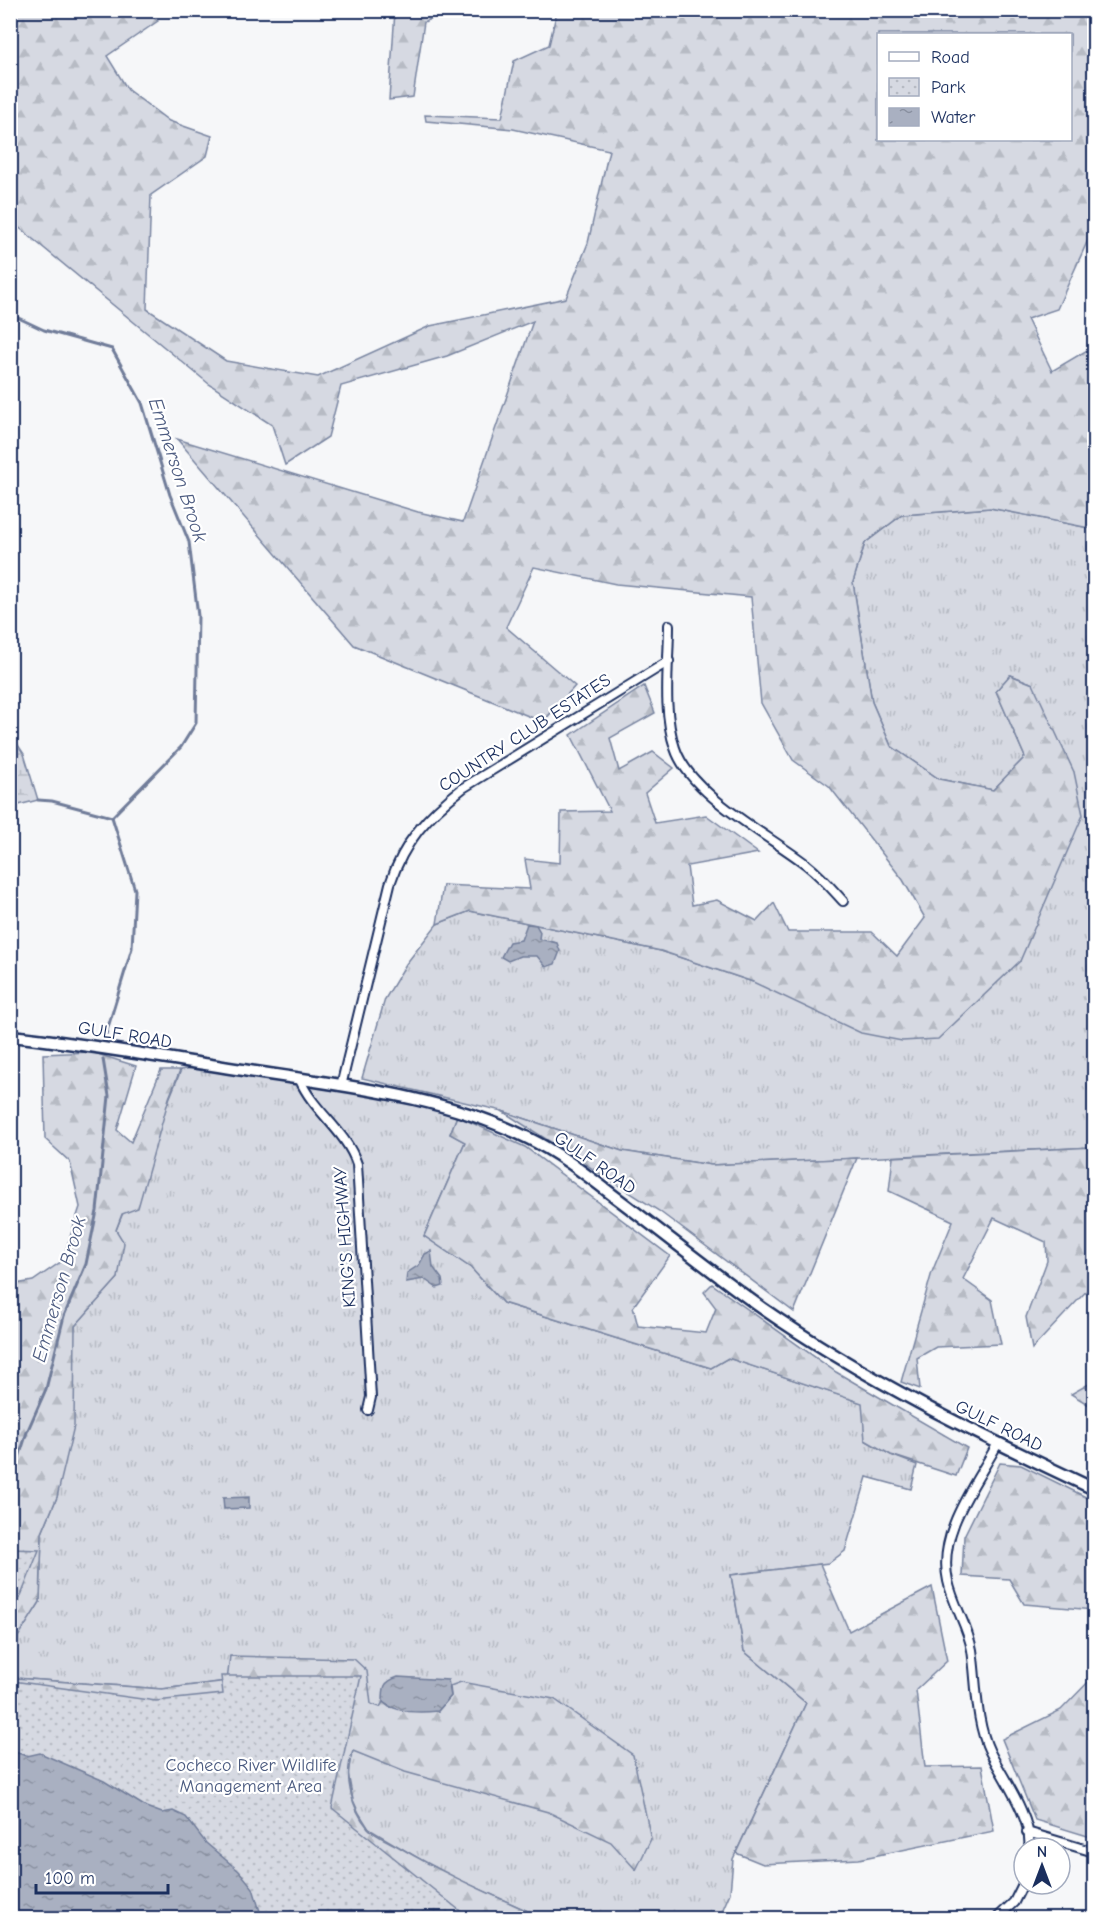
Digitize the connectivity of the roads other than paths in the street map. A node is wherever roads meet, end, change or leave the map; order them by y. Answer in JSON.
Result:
{"nodes":[{"id":1,"x":669,"y":625,"type":"dead end"},
{"id":2,"x":669,"y":662,"type":"junction"},
{"id":3,"x":843,"y":901,"type":"dead end"},
{"id":4,"x":10,"y":1036,"type":"edge"},
{"id":5,"x":300,"y":1080,"type":"junction"},
{"id":6,"x":341,"y":1086,"type":"junction"},
{"id":7,"x":368,"y":1410,"type":"dead end"},
{"id":8,"x":998,"y":1443,"type":"junction"},
{"id":9,"x":1095,"y":1489,"type":"edge"},
{"id":10,"x":1028,"y":1832,"type":"junction"},
{"id":11,"x":1028,"y":1836,"type":"edge"},
{"id":12,"x":1095,"y":1852,"type":"edge"},
{"id":13,"x":1017,"y":1896,"type":"edge"},
{"id":14,"x":997,"y":1918,"type":"edge"}],
"edges":[{"from":1,"to":2,"type":"street"},
{"from":2,"to":3,"type":"street"},
{"from":2,"to":6,"type":"street","name":"COUNTRY CLUB ESTATES"},
{"from":4,"to":5,"type":"street","name":"GULF ROAD"},
{"from":5,"to":6,"type":"street","name":"GULF ROAD"},
{"from":5,"to":7,"type":"street","name":"KING'S HIGHWAY"},
{"from":6,"to":8,"type":"street","name":"GULF ROAD"},
{"from":8,"to":9,"type":"street","name":"GULF ROAD"},
{"from":8,"to":10,"type":"street"},
{"from":10,"to":11,"type":"street"},
{"from":10,"to":12,"type":"street"},
{"from":13,"to":14,"type":"street"}]}
